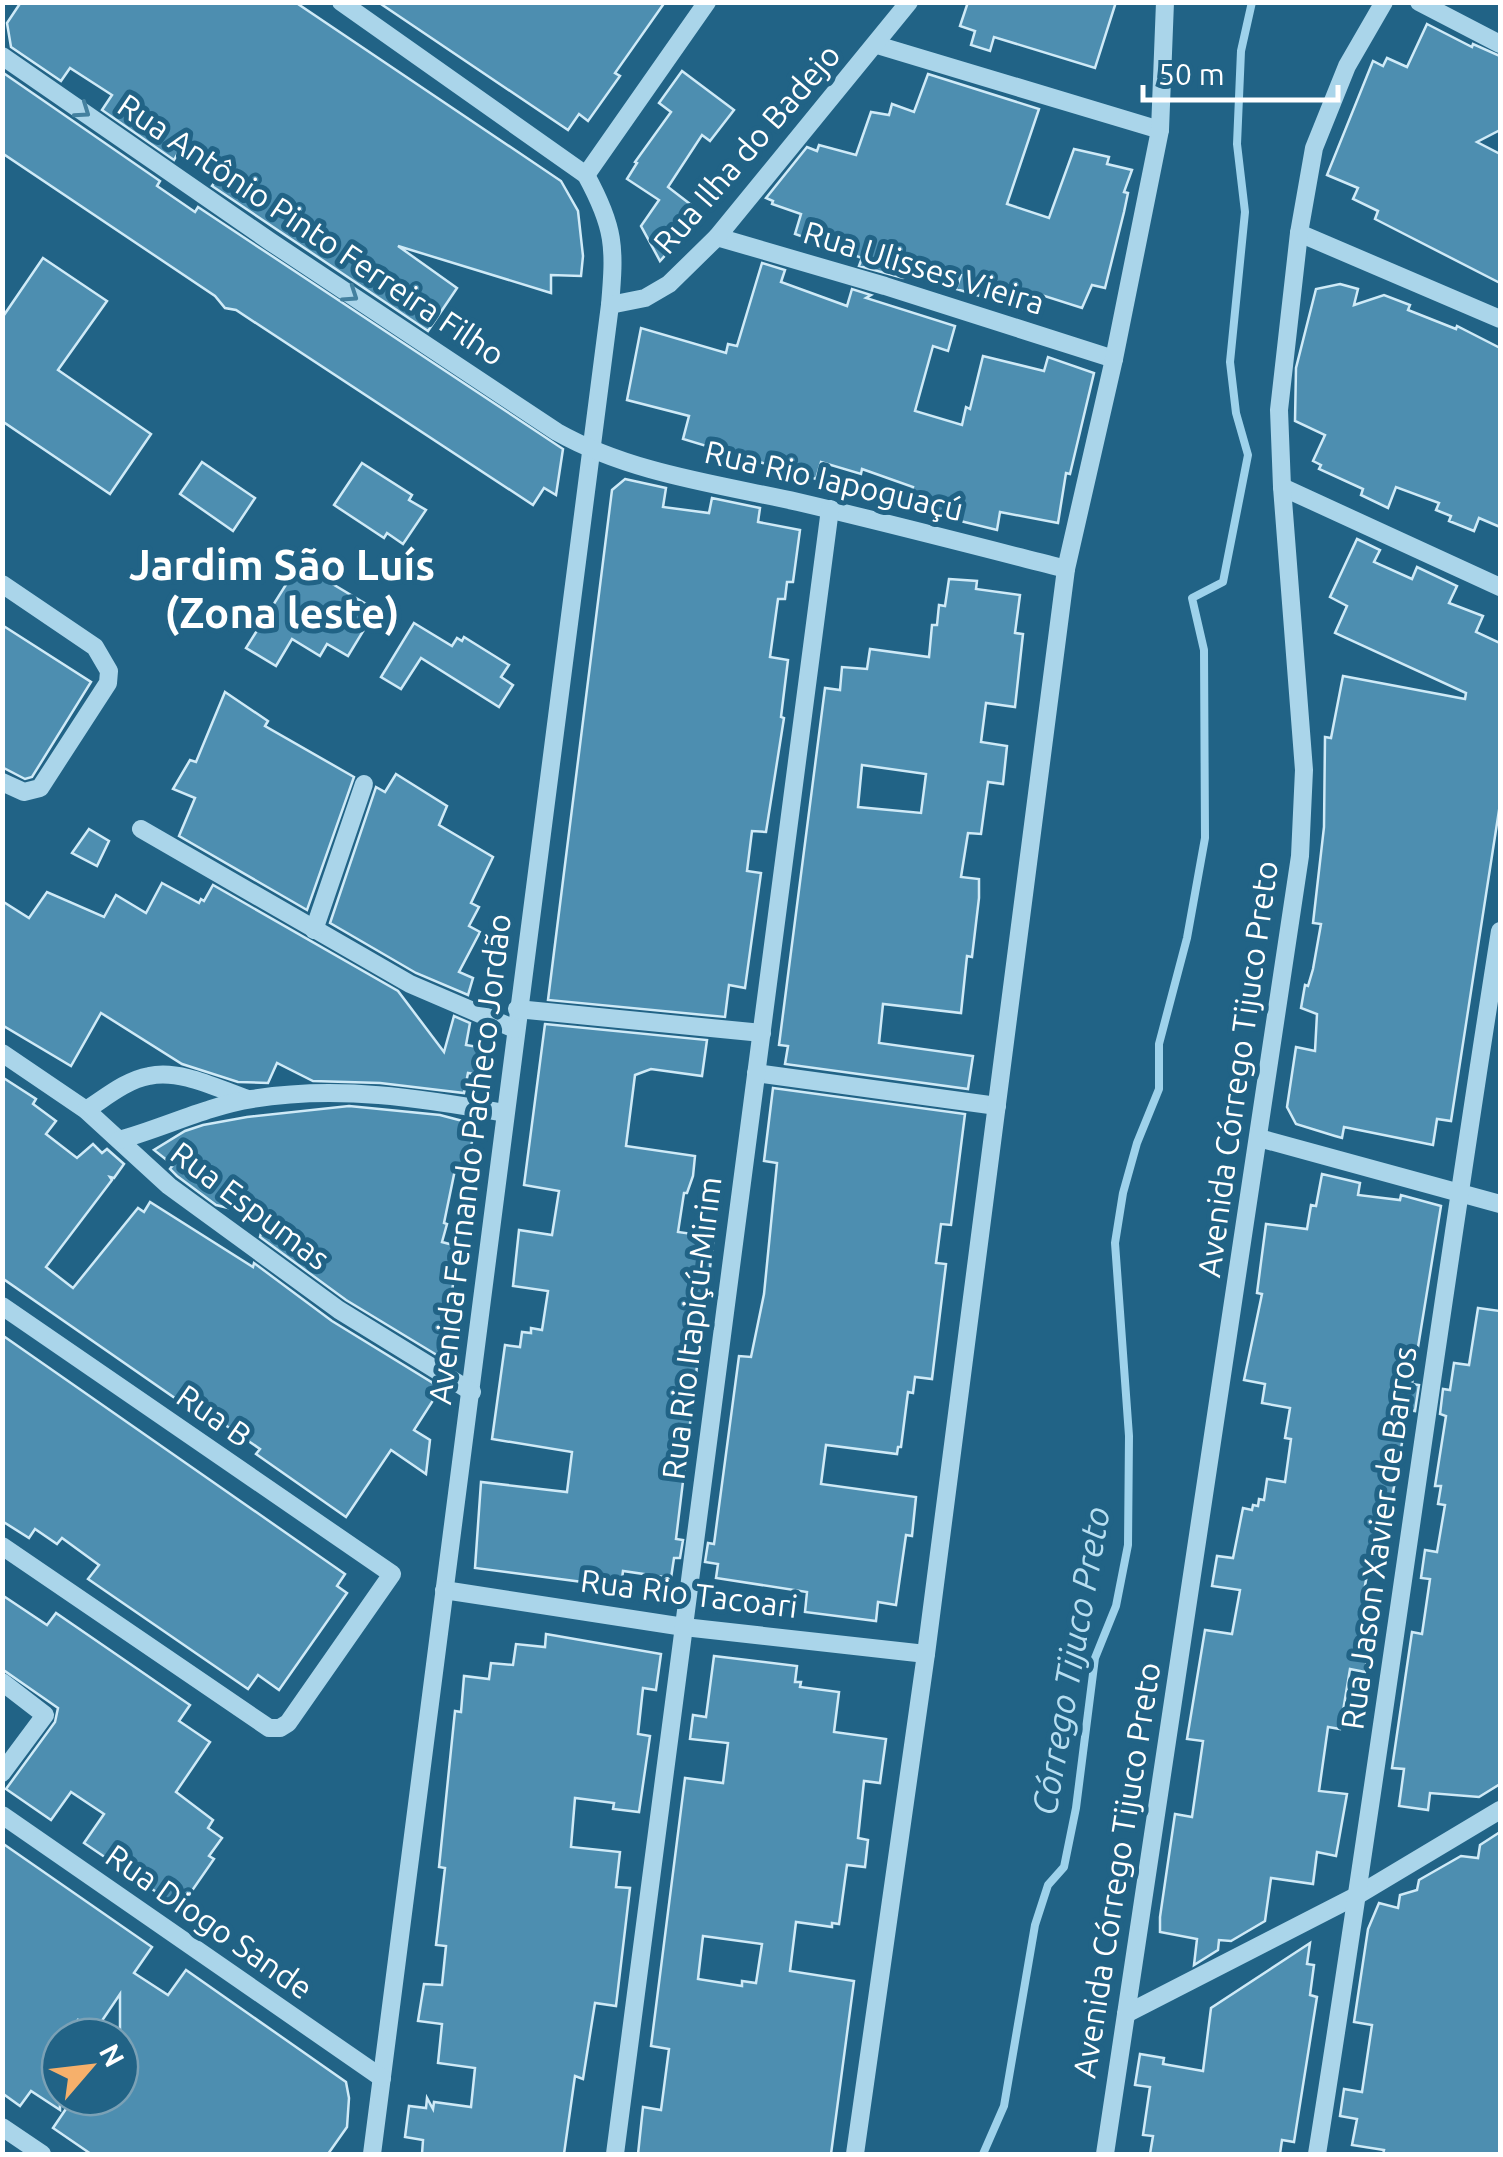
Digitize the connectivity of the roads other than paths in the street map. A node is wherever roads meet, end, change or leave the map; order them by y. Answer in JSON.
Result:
{"nodes":[{"id":1,"x":340,"y":2,"type":"edge"},
{"id":2,"x":707,"y":2,"type":"edge"},
{"id":3,"x":909,"y":2,"type":"edge"},
{"id":4,"x":1164,"y":2,"type":"edge"},
{"id":5,"x":1384,"y":2,"type":"edge"},
{"id":6,"x":1420,"y":2,"type":"edge"},
{"id":7,"x":1500,"y":44,"type":"edge"},
{"id":8,"x":877,"y":45,"type":"junction"},
{"id":9,"x":2,"y":56,"type":"edge"},
{"id":10,"x":1160,"y":130,"type":"junction"},
{"id":11,"x":586,"y":176,"type":"junction"},
{"id":12,"x":1299,"y":233,"type":"junction"},
{"id":13,"x":717,"y":238,"type":"junction"},
{"id":14,"x":610,"y":305,"type":"junction"},
{"id":15,"x":1500,"y":319,"type":"edge"},
{"id":16,"x":1114,"y":358,"type":"junction"},
{"id":17,"x":589,"y":450,"type":"junction"},
{"id":18,"x":1282,"y":487,"type":"junction"},
{"id":19,"x":830,"y":510,"type":"junction"},
{"id":20,"x":1066,"y":569,"type":"junction"},
{"id":21,"x":2,"y":584,"type":"edge"},
{"id":22,"x":1500,"y":587,"type":"edge"},
{"id":23,"x":364,"y":784,"type":"dead end"},
{"id":24,"x":9,"y":787,"type":"edge"},
{"id":25,"x":141,"y":830,"type":"dead end"},
{"id":26,"x":314,"y":930,"type":"junction"},
{"id":27,"x":1500,"y":931,"type":"edge"},
{"id":28,"x":518,"y":1009,"type":"junction"},
{"id":29,"x":515,"y":1029,"type":"junction"},
{"id":30,"x":762,"y":1033,"type":"junction"},
{"id":31,"x":2,"y":1053,"type":"edge"},
{"id":32,"x":756,"y":1073,"type":"junction"},
{"id":33,"x":249,"y":1100,"type":"junction"},
{"id":34,"x":997,"y":1106,"type":"junction"},
{"id":35,"x":86,"y":1110,"type":"junction"},
{"id":36,"x":505,"y":1113,"type":"junction"},
{"id":37,"x":1259,"y":1138,"type":"junction"},
{"id":38,"x":119,"y":1140,"type":"junction"},
{"id":39,"x":1458,"y":1192,"type":"junction"},
{"id":40,"x":1500,"y":1204,"type":"edge"},
{"id":41,"x":2,"y":1306,"type":"edge"},
{"id":42,"x":472,"y":1392,"type":"junction"},
{"id":43,"x":2,"y":1546,"type":"edge"},
{"id":44,"x":444,"y":1590,"type":"junction"},
{"id":45,"x":684,"y":1627,"type":"junction"},
{"id":46,"x":926,"y":1654,"type":"junction"},
{"id":47,"x":2,"y":1682,"type":"edge"},
{"id":48,"x":2,"y":1773,"type":"edge"},
{"id":49,"x":1500,"y":1810,"type":"edge"},
{"id":50,"x":2,"y":1815,"type":"edge"},
{"id":51,"x":1358,"y":1895,"type":"junction"},
{"id":52,"x":1126,"y":2014,"type":"junction"},
{"id":53,"x":382,"y":2078,"type":"junction"},
{"id":54,"x":2,"y":2127,"type":"edge"},
{"id":55,"x":42,"y":2154,"type":"edge"},
{"id":56,"x":372,"y":2154,"type":"edge"},
{"id":57,"x":615,"y":2154,"type":"edge"},
{"id":58,"x":855,"y":2154,"type":"edge"},
{"id":59,"x":1105,"y":2154,"type":"edge"},
{"id":60,"x":1317,"y":2154,"type":"edge"}],
"edges":[{"from":1,"to":11,"type":"street"},
{"from":2,"to":11,"type":"street"},
{"from":3,"to":8,"type":"street","name":"Rua Ilha do Badejo"},
{"from":4,"to":10,"type":"street"},
{"from":5,"to":12,"type":"street","name":"Avenida Córrego Tijuco Preto"},
{"from":6,"to":7,"type":"street"},
{"from":8,"to":10,"type":"street"},
{"from":8,"to":13,"type":"street","name":"Rua Ilha do Badejo"},
{"from":9,"to":17,"type":"street","name":"Rua Antônio Pinto Ferreira Filho","one_way":true},
{"from":10,"to":16,"type":"street"},
{"from":11,"to":14,"type":"street","name":"Avenida Fernando Pacheco Jordão"},
{"from":12,"to":15,"type":"street"},
{"from":12,"to":18,"type":"street","name":"Avenida Córrego Tijuco Preto"},
{"from":13,"to":14,"type":"street","name":"Rua Ilha do Badejo"},
{"from":13,"to":16,"type":"street","name":"Rua Ulisses Vieira"},
{"from":14,"to":17,"type":"street","name":"Avenida Fernando Pacheco Jordão"},
{"from":16,"to":20,"type":"street"},
{"from":17,"to":19,"type":"street","name":"Rua Rio Iapoguaçú"},
{"from":17,"to":28,"type":"street","name":"Avenida Fernando Pacheco Jordão"},
{"from":18,"to":22,"type":"street"},
{"from":18,"to":37,"type":"street","name":"Avenida Córrego Tijuco Preto"},
{"from":19,"to":20,"type":"street","name":"Rua Rio Iapoguaçú"},
{"from":19,"to":30,"type":"street","name":"Rua Rio Itapiçú-Mirim"},
{"from":20,"to":34,"type":"street"},
{"from":21,"to":24,"type":"street"},
{"from":23,"to":26,"type":"street"},
{"from":25,"to":26,"type":"street"},
{"from":26,"to":29,"type":"street"},
{"from":27,"to":39,"type":"street","name":"Rua Jason Xavier de Barros"},
{"from":28,"to":29,"type":"street","name":"Avenida Fernando Pacheco Jordão"},
{"from":28,"to":30,"type":"street"},
{"from":29,"to":36,"type":"street","name":"Avenida Fernando Pacheco Jordão"},
{"from":30,"to":32,"type":"street","name":"Rua Rio Itapiçú-Mirim"},
{"from":31,"to":35,"type":"street","name":"Rua Espumas"},
{"from":32,"to":34,"type":"street"},
{"from":32,"to":45,"type":"street","name":"Rua Rio Itapiçú-Mirim"},
{"from":33,"to":35,"type":"street"},
{"from":33,"to":36,"type":"street"},
{"from":33,"to":38,"type":"street"},
{"from":34,"to":46,"type":"street"},
{"from":35,"to":38,"type":"street","name":"Rua Espumas"},
{"from":36,"to":42,"type":"street","name":"Avenida Fernando Pacheco Jordão"},
{"from":37,"to":39,"type":"street"},
{"from":37,"to":52,"type":"street","name":"Avenida Córrego Tijuco Preto"},
{"from":38,"to":42,"type":"street","name":"Rua Espumas"},
{"from":39,"to":40,"type":"street"},
{"from":39,"to":51,"type":"street","name":"Rua Jason Xavier de Barros"},
{"from":41,"to":43,"type":"street","name":"Rua B"},
{"from":42,"to":44,"type":"street","name":"Avenida Fernando Pacheco Jordão"},
{"from":44,"to":45,"type":"street","name":"Rua Rio Tacoari"},
{"from":44,"to":53,"type":"street","name":"Avenida Fernando Pacheco Jordão"},
{"from":45,"to":46,"type":"street","name":"Rua Rio Tacoari"},
{"from":45,"to":57,"type":"street","name":"Rua Rio Itapiçú-Mirim"},
{"from":46,"to":58,"type":"street"},
{"from":47,"to":48,"type":"street"},
{"from":49,"to":51,"type":"street"},
{"from":50,"to":53,"type":"street","name":"Rua Diogo Sande"},
{"from":51,"to":52,"type":"street"},
{"from":51,"to":60,"type":"street","name":"Rua Jason Xavier de Barros"},
{"from":52,"to":59,"type":"street","name":"Avenida Córrego Tijuco Preto"},
{"from":53,"to":56,"type":"street","name":"Avenida Fernando Pacheco Jordão"},
{"from":54,"to":55,"type":"street"}]}
